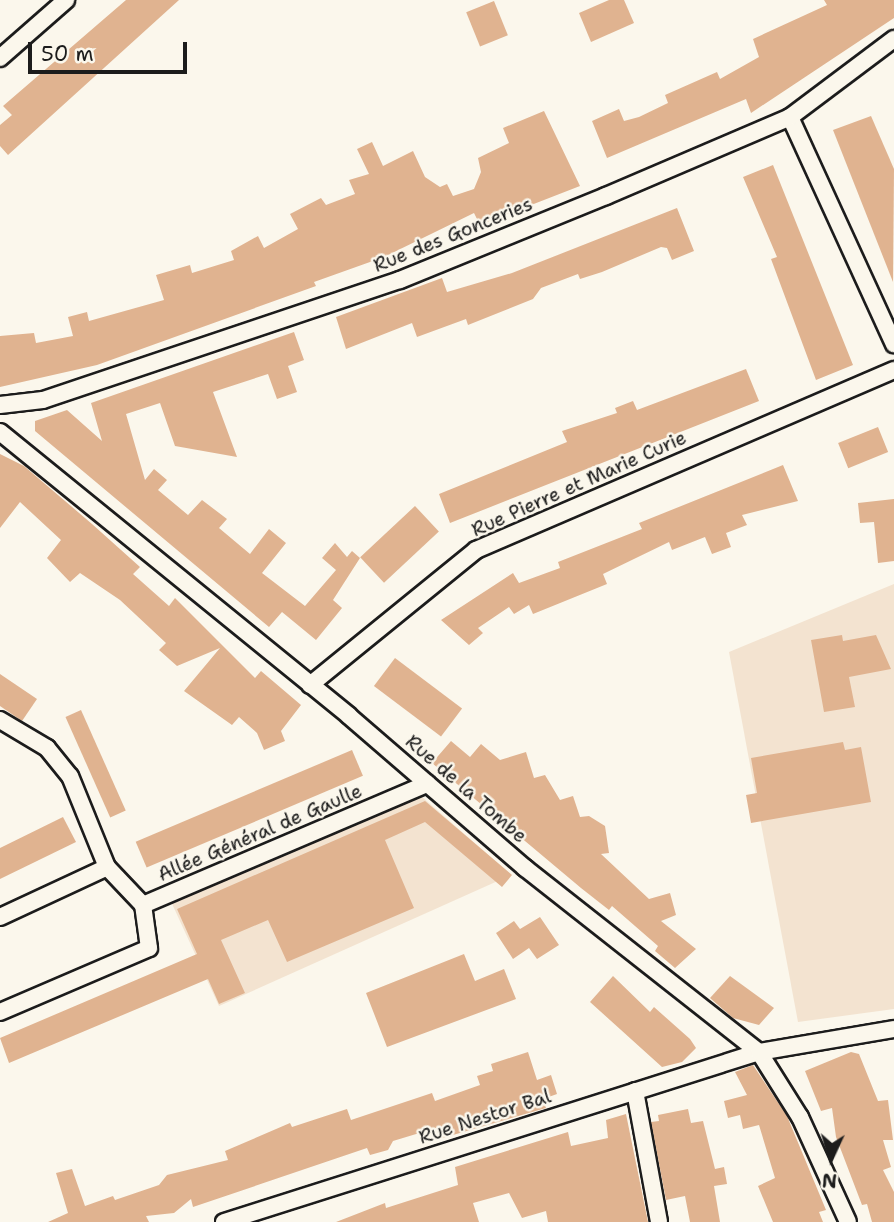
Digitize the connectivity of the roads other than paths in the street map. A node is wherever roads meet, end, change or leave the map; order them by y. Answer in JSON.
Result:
{"nodes":[{"id":1,"x":66,"y":0,"type":"edge"},
{"id":2,"x":894,"y":39,"type":"edge"},
{"id":3,"x":0,"y":58,"type":"edge"},
{"id":4,"x":790,"y":117,"type":"junction"},
{"id":5,"x":894,"y":344,"type":"edge"},
{"id":6,"x":894,"y":370,"type":"edge"},
{"id":7,"x":0,"y":405,"type":"edge"},
{"id":8,"x":0,"y":432,"type":"edge"},
{"id":9,"x":310,"y":684,"type":"junction"},
{"id":10,"x":0,"y":720,"type":"edge"},
{"id":11,"x":427,"y":784,"type":"junction"},
{"id":12,"x":107,"y":867,"type":"junction"},
{"id":13,"x":143,"y":905,"type":"junction"},
{"id":14,"x":0,"y":917,"type":"edge"},
{"id":15,"x":0,"y":1012,"type":"edge"},
{"id":16,"x":894,"y":1029,"type":"edge"},
{"id":17,"x":758,"y":1052,"type":"junction"},
{"id":18,"x":635,"y":1091,"type":"junction"},
{"id":19,"x":224,"y":1222,"type":"edge"},
{"id":20,"x":659,"y":1222,"type":"edge"},
{"id":21,"x":848,"y":1222,"type":"edge"}],
"edges":[{"from":1,"to":3,"type":"street"},
{"from":2,"to":4,"type":"street","name":"Rue des Gonceries"},
{"from":4,"to":5,"type":"street"},
{"from":4,"to":7,"type":"street","name":"Rue des Gonceries"},
{"from":6,"to":9,"type":"street","name":"Rue Pierre et Marie Curie"},
{"from":8,"to":9,"type":"street","name":"Rue de la Tombe"},
{"from":9,"to":11,"type":"street","name":"Rue de la Tombe"},
{"from":10,"to":12,"type":"street"},
{"from":11,"to":13,"type":"street","name":"Allée Général de Gaulle"},
{"from":11,"to":17,"type":"street","name":"Rue de la Tombe"},
{"from":12,"to":13,"type":"street"},
{"from":12,"to":14,"type":"street"},
{"from":13,"to":15,"type":"street","name":"Allée Général de Gaulle"},
{"from":16,"to":17,"type":"street","name":"Rue Nestor Bal"},
{"from":17,"to":18,"type":"street","name":"Rue Nestor Bal"},
{"from":17,"to":21,"type":"street","name":"Rue de la Tombe"},
{"from":18,"to":19,"type":"street","name":"Rue Nestor Bal"},
{"from":18,"to":20,"type":"street"}]}
